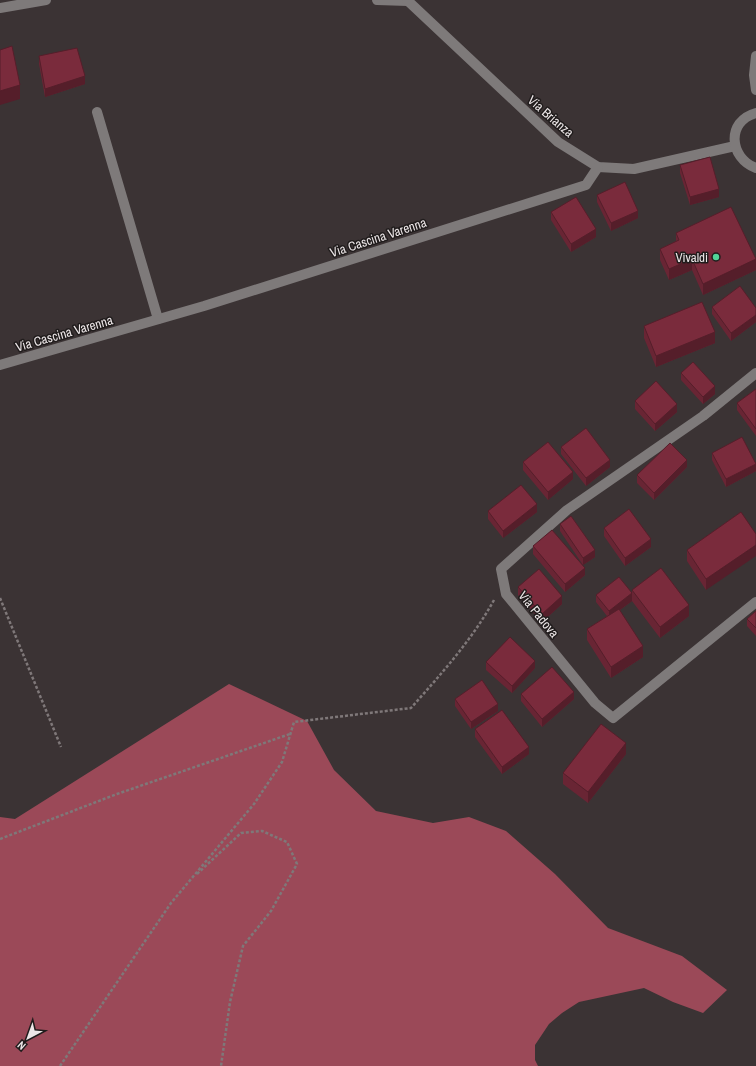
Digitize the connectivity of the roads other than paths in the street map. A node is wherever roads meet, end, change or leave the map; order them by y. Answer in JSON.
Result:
{"nodes":[{"id":1,"x":46,"y":0,"type":"edge"},
{"id":2,"x":377,"y":0,"type":"edge"},
{"id":3,"x":407,"y":1,"type":"edge"},
{"id":4,"x":0,"y":8,"type":"edge"},
{"id":5,"x":756,"y":56,"type":"edge"},
{"id":6,"x":756,"y":90,"type":"edge"},
{"id":7,"x":97,"y":112,"type":"dead end"},
{"id":8,"x":756,"y":113,"type":"edge"},
{"id":9,"x":735,"y":146,"type":"junction"},
{"id":10,"x":598,"y":167,"type":"junction"},
{"id":11,"x":756,"y":168,"type":"edge"},
{"id":12,"x":158,"y":319,"type":"junction"},
{"id":13,"x":0,"y":365,"type":"edge"},
{"id":14,"x":756,"y":373,"type":"edge"},
{"id":15,"x":756,"y":602,"type":"edge"}],
"edges":[{"from":1,"to":4,"type":"street"},
{"from":2,"to":3,"type":"street"},
{"from":3,"to":10,"type":"street","name":"Via Brianza"},
{"from":5,"to":6,"type":"street"},
{"from":7,"to":12,"type":"street"},
{"from":8,"to":9,"type":"street"},
{"from":9,"to":10,"type":"street","name":"Via Brianza"},
{"from":9,"to":11,"type":"street"},
{"from":10,"to":12,"type":"street","name":"Via Cascina Varenna"},
{"from":12,"to":13,"type":"street","name":"Via Cascina Varenna"},
{"from":14,"to":15,"type":"street","name":"Via Padova"}]}
